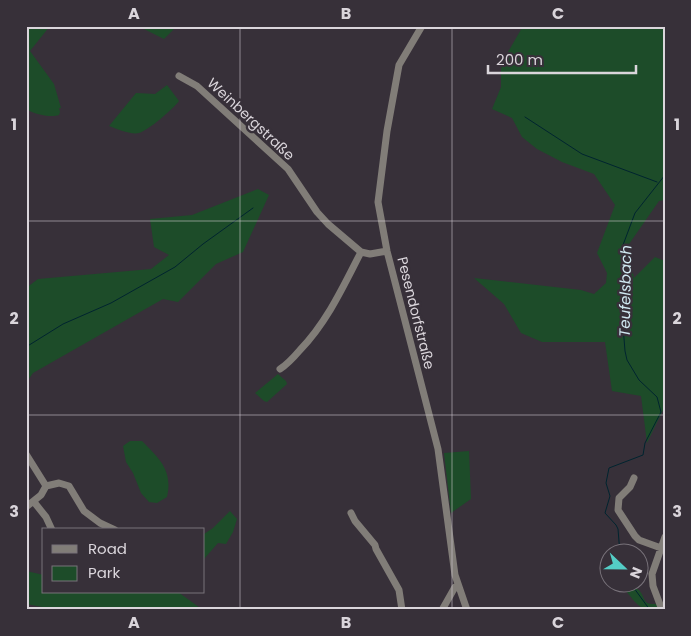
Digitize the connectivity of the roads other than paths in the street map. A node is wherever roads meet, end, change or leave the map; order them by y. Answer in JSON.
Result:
{"nodes":[{"id":1,"x":422,"y":26,"type":"edge"},
{"id":2,"x":179,"y":76,"type":"dead end"},
{"id":3,"x":387,"y":251,"type":"junction"},
{"id":4,"x":360,"y":252,"type":"junction"},
{"id":5,"x":280,"y":369,"type":"dead end"},
{"id":6,"x":26,"y":454,"type":"edge"},
{"id":7,"x":634,"y":478,"type":"dead end"},
{"id":8,"x":46,"y":486,"type":"junction"},
{"id":9,"x":34,"y":502,"type":"junction"},
{"id":10,"x":26,"y":507,"type":"edge"},
{"id":11,"x":354,"y":516,"type":"dead end"},
{"id":12,"x":51,"y":528,"type":"edge"},
{"id":13,"x":111,"y":528,"type":"edge"},
{"id":14,"x":665,"y":537,"type":"edge"},
{"id":15,"x":661,"y":548,"type":"junction"},
{"id":16,"x":458,"y":586,"type":"junction"},
{"id":17,"x":402,"y":610,"type":"edge"},
{"id":18,"x":442,"y":610,"type":"edge"},
{"id":19,"x":466,"y":610,"type":"edge"},
{"id":20,"x":662,"y":610,"type":"edge"}],
"edges":[{"from":1,"to":3,"type":"street","name":"Pesendorfstraße"},
{"from":2,"to":4,"type":"street","name":"Weinbergstraße"},
{"from":3,"to":4,"type":"street"},
{"from":3,"to":16,"type":"street","name":"Pesendorfstraße"},
{"from":4,"to":5,"type":"street"},
{"from":6,"to":8,"type":"street"},
{"from":7,"to":15,"type":"street"},
{"from":8,"to":9,"type":"street"},
{"from":8,"to":13,"type":"street"},
{"from":9,"to":10,"type":"street"},
{"from":9,"to":12,"type":"street"},
{"from":11,"to":17,"type":"street"},
{"from":14,"to":15,"type":"street"},
{"from":15,"to":20,"type":"street"},
{"from":16,"to":18,"type":"street"},
{"from":16,"to":19,"type":"street","name":"Pesendorfstraße"}]}
